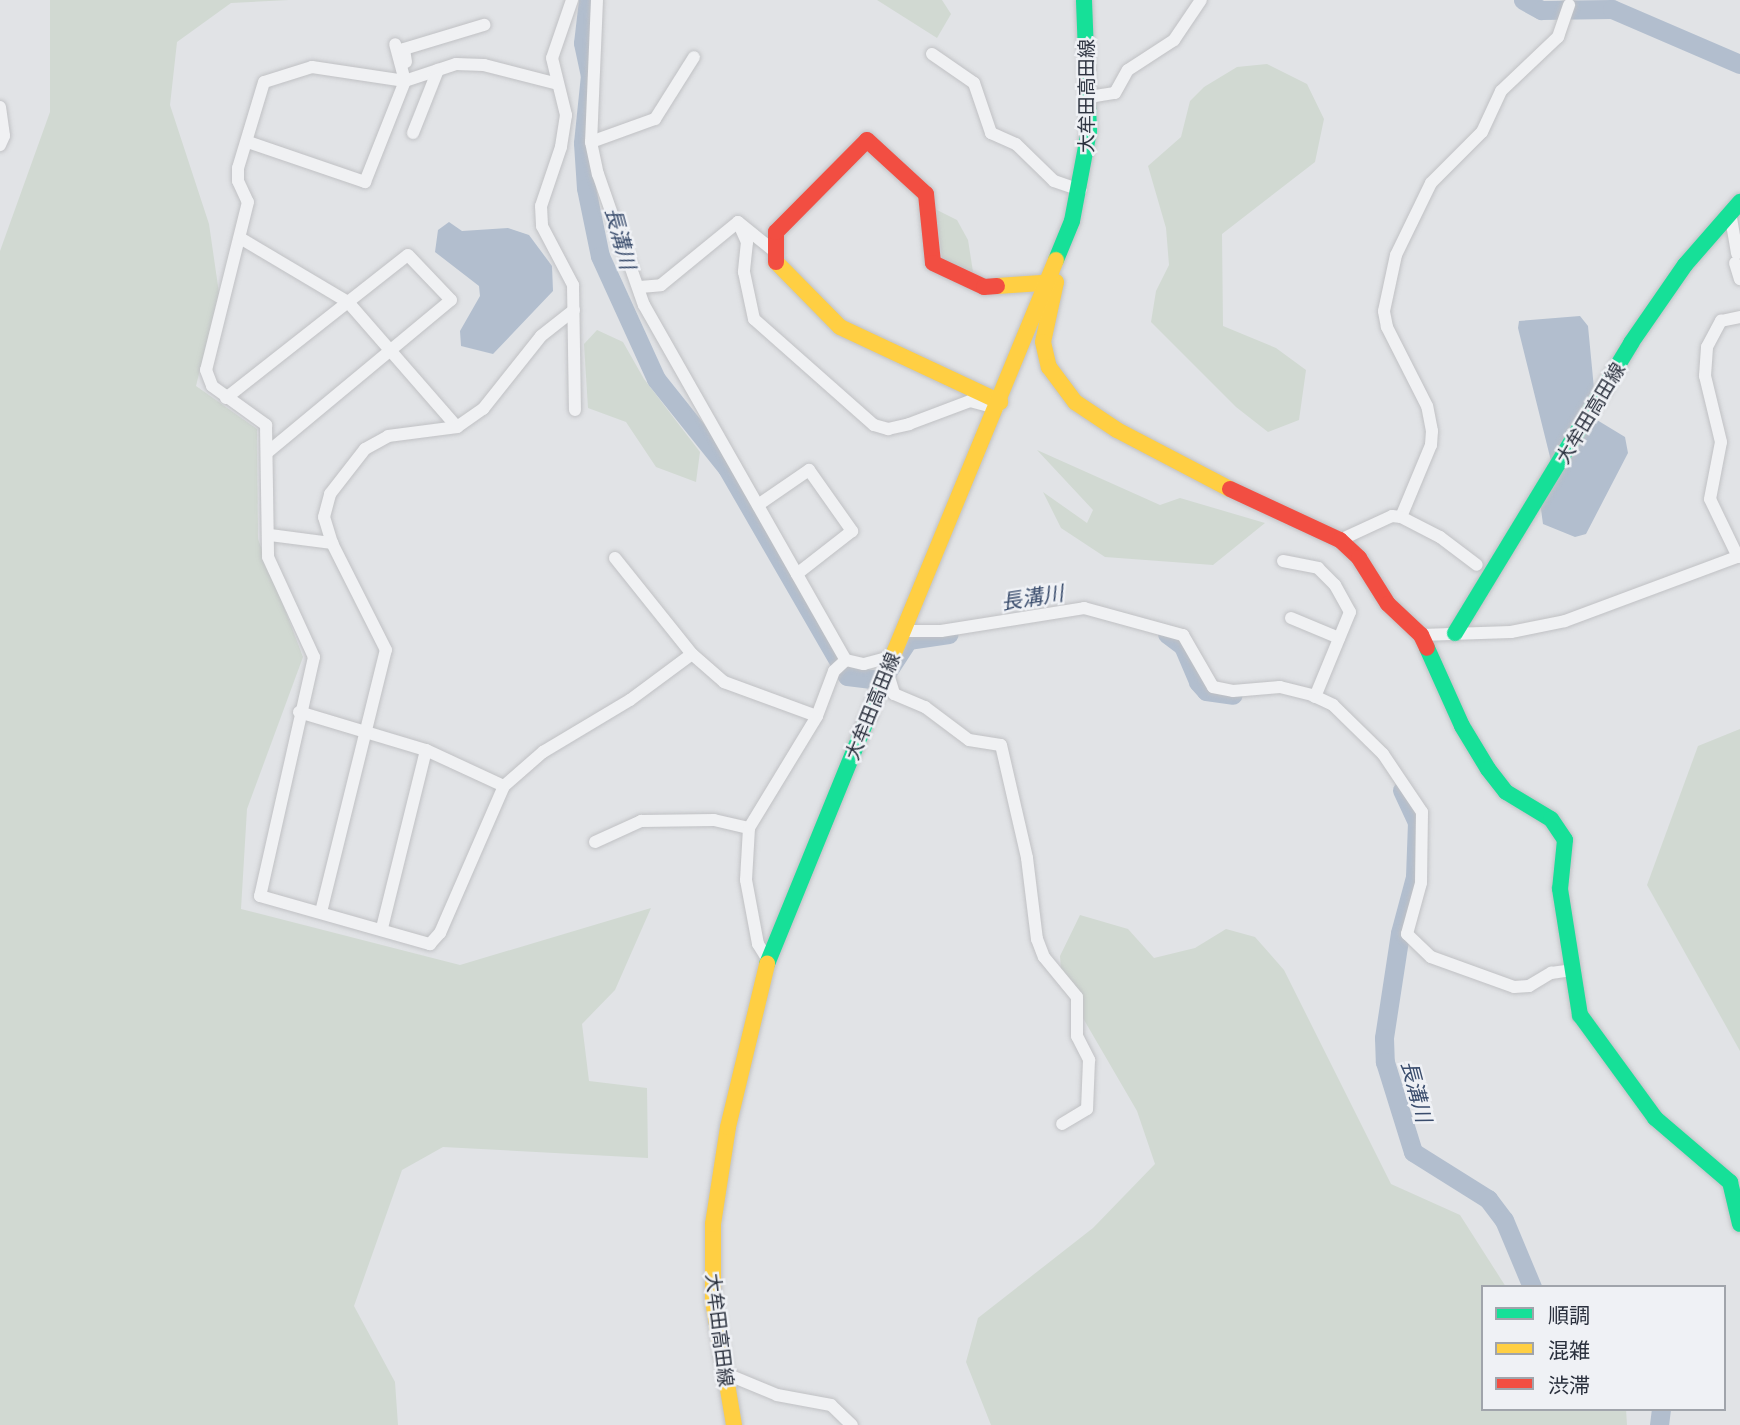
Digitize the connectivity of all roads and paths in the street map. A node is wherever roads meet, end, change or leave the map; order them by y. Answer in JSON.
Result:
{"nodes":[{"id":1,"x":572,"y":0,"type":"edge"},
{"id":2,"x":597,"y":0,"type":"edge"},
{"id":3,"x":1084,"y":0,"type":"edge"},
{"id":4,"x":1201,"y":0,"type":"edge"},
{"id":5,"x":1569,"y":5,"type":"dead end"},
{"id":6,"x":484,"y":26,"type":"dead end"},
{"id":7,"x":395,"y":44,"type":"dead end"},
{"id":8,"x":932,"y":54,"type":"dead end"},
{"id":9,"x":694,"y":57,"type":"dead end"},
{"id":10,"x":438,"y":70,"type":"junction"},
{"id":11,"x":407,"y":80,"type":"junction"},
{"id":12,"x":558,"y":85,"type":"junction"},
{"id":13,"x":1089,"y":97,"type":"junction"},
{"id":14,"x":0,"y":107,"type":"edge"},
{"id":15,"x":413,"y":133,"type":"dead end"},
{"id":16,"x":248,"y":142,"type":"junction"},
{"id":17,"x":591,"y":142,"type":"junction"},
{"id":18,"x":0,"y":145,"type":"edge"},
{"id":19,"x":1080,"y":190,"type":"junction"},
{"id":20,"x":1735,"y":207,"type":"edge"},
{"id":21,"x":738,"y":222,"type":"junction"},
{"id":22,"x":240,"y":237,"type":"junction"},
{"id":23,"x":774,"y":251,"type":"junction"},
{"id":24,"x":1050,"y":279,"type":"junction"},
{"id":25,"x":1740,"y":279,"type":"edge"},
{"id":26,"x":640,"y":287,"type":"junction"},
{"id":27,"x":348,"y":302,"type":"junction"},
{"id":28,"x":574,"y":310,"type":"junction"},
{"id":29,"x":1740,"y":317,"type":"edge"},
{"id":30,"x":391,"y":353,"type":"junction"},
{"id":31,"x":226,"y":398,"type":"junction"},
{"id":32,"x":998,"y":405,"type":"junction"},
{"id":33,"x":575,"y":410,"type":"dead end"},
{"id":34,"x":457,"y":427,"type":"junction"},
{"id":35,"x":267,"y":453,"type":"junction"},
{"id":36,"x":758,"y":505,"type":"junction"},
{"id":37,"x":1401,"y":517,"type":"junction"},
{"id":38,"x":270,"y":535,"type":"junction"},
{"id":39,"x":1340,"y":540,"type":"junction"},
{"id":40,"x":332,"y":544,"type":"junction"},
{"id":41,"x":1739,"y":557,"type":"edge"},
{"id":42,"x":615,"y":558,"type":"dead end"},
{"id":43,"x":1283,"y":561,"type":"dead end"},
{"id":44,"x":1477,"y":565,"type":"dead end"},
{"id":45,"x":797,"y":574,"type":"junction"},
{"id":46,"x":1292,"y":618,"type":"dead end"},
{"id":47,"x":904,"y":631,"type":"junction"},
{"id":48,"x":1455,"y":633,"type":"junction"},
{"id":49,"x":1421,"y":635,"type":"junction"},
{"id":50,"x":1339,"y":638,"type":"junction"},
{"id":51,"x":692,"y":654,"type":"junction"},
{"id":52,"x":846,"y":660,"type":"junction"},
{"id":53,"x":890,"y":663,"type":"junction"},
{"id":54,"x":1315,"y":696,"type":"junction"},
{"id":55,"x":299,"y":712,"type":"junction"},
{"id":56,"x":817,"y":716,"type":"junction"},
{"id":57,"x":366,"y":733,"type":"junction"},
{"id":58,"x":426,"y":750,"type":"junction"},
{"id":59,"x":504,"y":786,"type":"junction"},
{"id":60,"x":749,"y":828,"type":"junction"},
{"id":61,"x":596,"y":842,"type":"dead end"},
{"id":62,"x":321,"y":912,"type":"junction"},
{"id":63,"x":382,"y":928,"type":"junction"},
{"id":64,"x":768,"y":960,"type":"junction"},
{"id":65,"x":1572,"y":970,"type":"junction"},
{"id":66,"x":1062,"y":1124,"type":"dead end"},
{"id":67,"x":1740,"y":1224,"type":"edge"},
{"id":68,"x":724,"y":1373,"type":"junction"},
{"id":69,"x":734,"y":1425,"type":"edge"},
{"id":70,"x":852,"y":1425,"type":"edge"}],
"edges":[{"from":1,"to":12,"type":"street"},
{"from":2,"to":17,"type":"street"},
{"from":3,"to":13,"type":"main road","name":"大牟田高田線"},
{"from":4,"to":13,"type":"street"},
{"from":5,"to":37,"type":"street"},
{"from":6,"to":11,"type":"street"},
{"from":7,"to":11,"type":"street"},
{"from":8,"to":19,"type":"street"},
{"from":9,"to":17,"type":"street"},
{"from":10,"to":11,"type":"street"},
{"from":10,"to":12,"type":"street"},
{"from":10,"to":15,"type":"street"},
{"from":11,"to":16,"type":"street"},
{"from":11,"to":16,"type":"street"},
{"from":12,"to":28,"type":"street"},
{"from":13,"to":19,"type":"main road","name":"大牟田高田線"},
{"from":14,"to":18,"type":"street"},
{"from":16,"to":22,"type":"street"},
{"from":17,"to":26,"type":"street"},
{"from":19,"to":24,"type":"main road","name":"大牟田高田線"},
{"from":20,"to":25,"type":"street"},
{"from":20,"to":48,"type":"main road","name":"大牟田高田線"},
{"from":21,"to":23,"type":"street"},
{"from":21,"to":26,"type":"street"},
{"from":21,"to":32,"type":"street"},
{"from":22,"to":27,"type":"street"},
{"from":22,"to":31,"type":"street"},
{"from":23,"to":24,"type":"main road"},
{"from":23,"to":32,"type":"main road"},
{"from":24,"to":32,"type":"main road","name":"大牟田高田線"},
{"from":24,"to":39,"type":"main road"},
{"from":26,"to":36,"type":"street"},
{"from":27,"to":30,"type":"street"},
{"from":27,"to":30,"type":"street"},
{"from":27,"to":31,"type":"street"},
{"from":28,"to":33,"type":"street"},
{"from":28,"to":34,"type":"street"},
{"from":29,"to":41,"type":"street"},
{"from":30,"to":34,"type":"street"},
{"from":30,"to":35,"type":"street"},
{"from":31,"to":35,"type":"street"},
{"from":32,"to":47,"type":"main road","name":"大牟田高田線"},
{"from":34,"to":40,"type":"street"},
{"from":35,"to":38,"type":"street"},
{"from":36,"to":45,"type":"street"},
{"from":36,"to":45,"type":"street"},
{"from":37,"to":39,"type":"street"},
{"from":37,"to":44,"type":"street"},
{"from":38,"to":40,"type":"street"},
{"from":38,"to":55,"type":"street"},
{"from":39,"to":49,"type":"main road"},
{"from":40,"to":57,"type":"street"},
{"from":41,"to":48,"type":"street"},
{"from":42,"to":51,"type":"street"},
{"from":43,"to":50,"type":"street"},
{"from":45,"to":52,"type":"street"},
{"from":46,"to":50,"type":"street"},
{"from":47,"to":53,"type":"main road","name":"大牟田高田線"},
{"from":47,"to":54,"type":"street"},
{"from":48,"to":49,"type":"street"},
{"from":49,"to":65,"type":"main road"},
{"from":50,"to":54,"type":"street"},
{"from":51,"to":56,"type":"street"},
{"from":51,"to":59,"type":"street"},
{"from":52,"to":53,"type":"street"},
{"from":52,"to":56,"type":"street"},
{"from":53,"to":64,"type":"main road","name":"大牟田高田線"},
{"from":53,"to":66,"type":"street"},
{"from":54,"to":65,"type":"street"},
{"from":55,"to":57,"type":"street"},
{"from":55,"to":62,"type":"street"},
{"from":56,"to":60,"type":"street"},
{"from":57,"to":58,"type":"street"},
{"from":57,"to":62,"type":"street"},
{"from":58,"to":59,"type":"street"},
{"from":58,"to":63,"type":"street"},
{"from":59,"to":63,"type":"street"},
{"from":60,"to":61,"type":"street"},
{"from":60,"to":64,"type":"street"},
{"from":62,"to":63,"type":"street"},
{"from":64,"to":68,"type":"main road","name":"大牟田高田線"},
{"from":65,"to":67,"type":"main road"},
{"from":68,"to":69,"type":"main road","name":"大牟田高田線"},
{"from":68,"to":70,"type":"street"}]}
